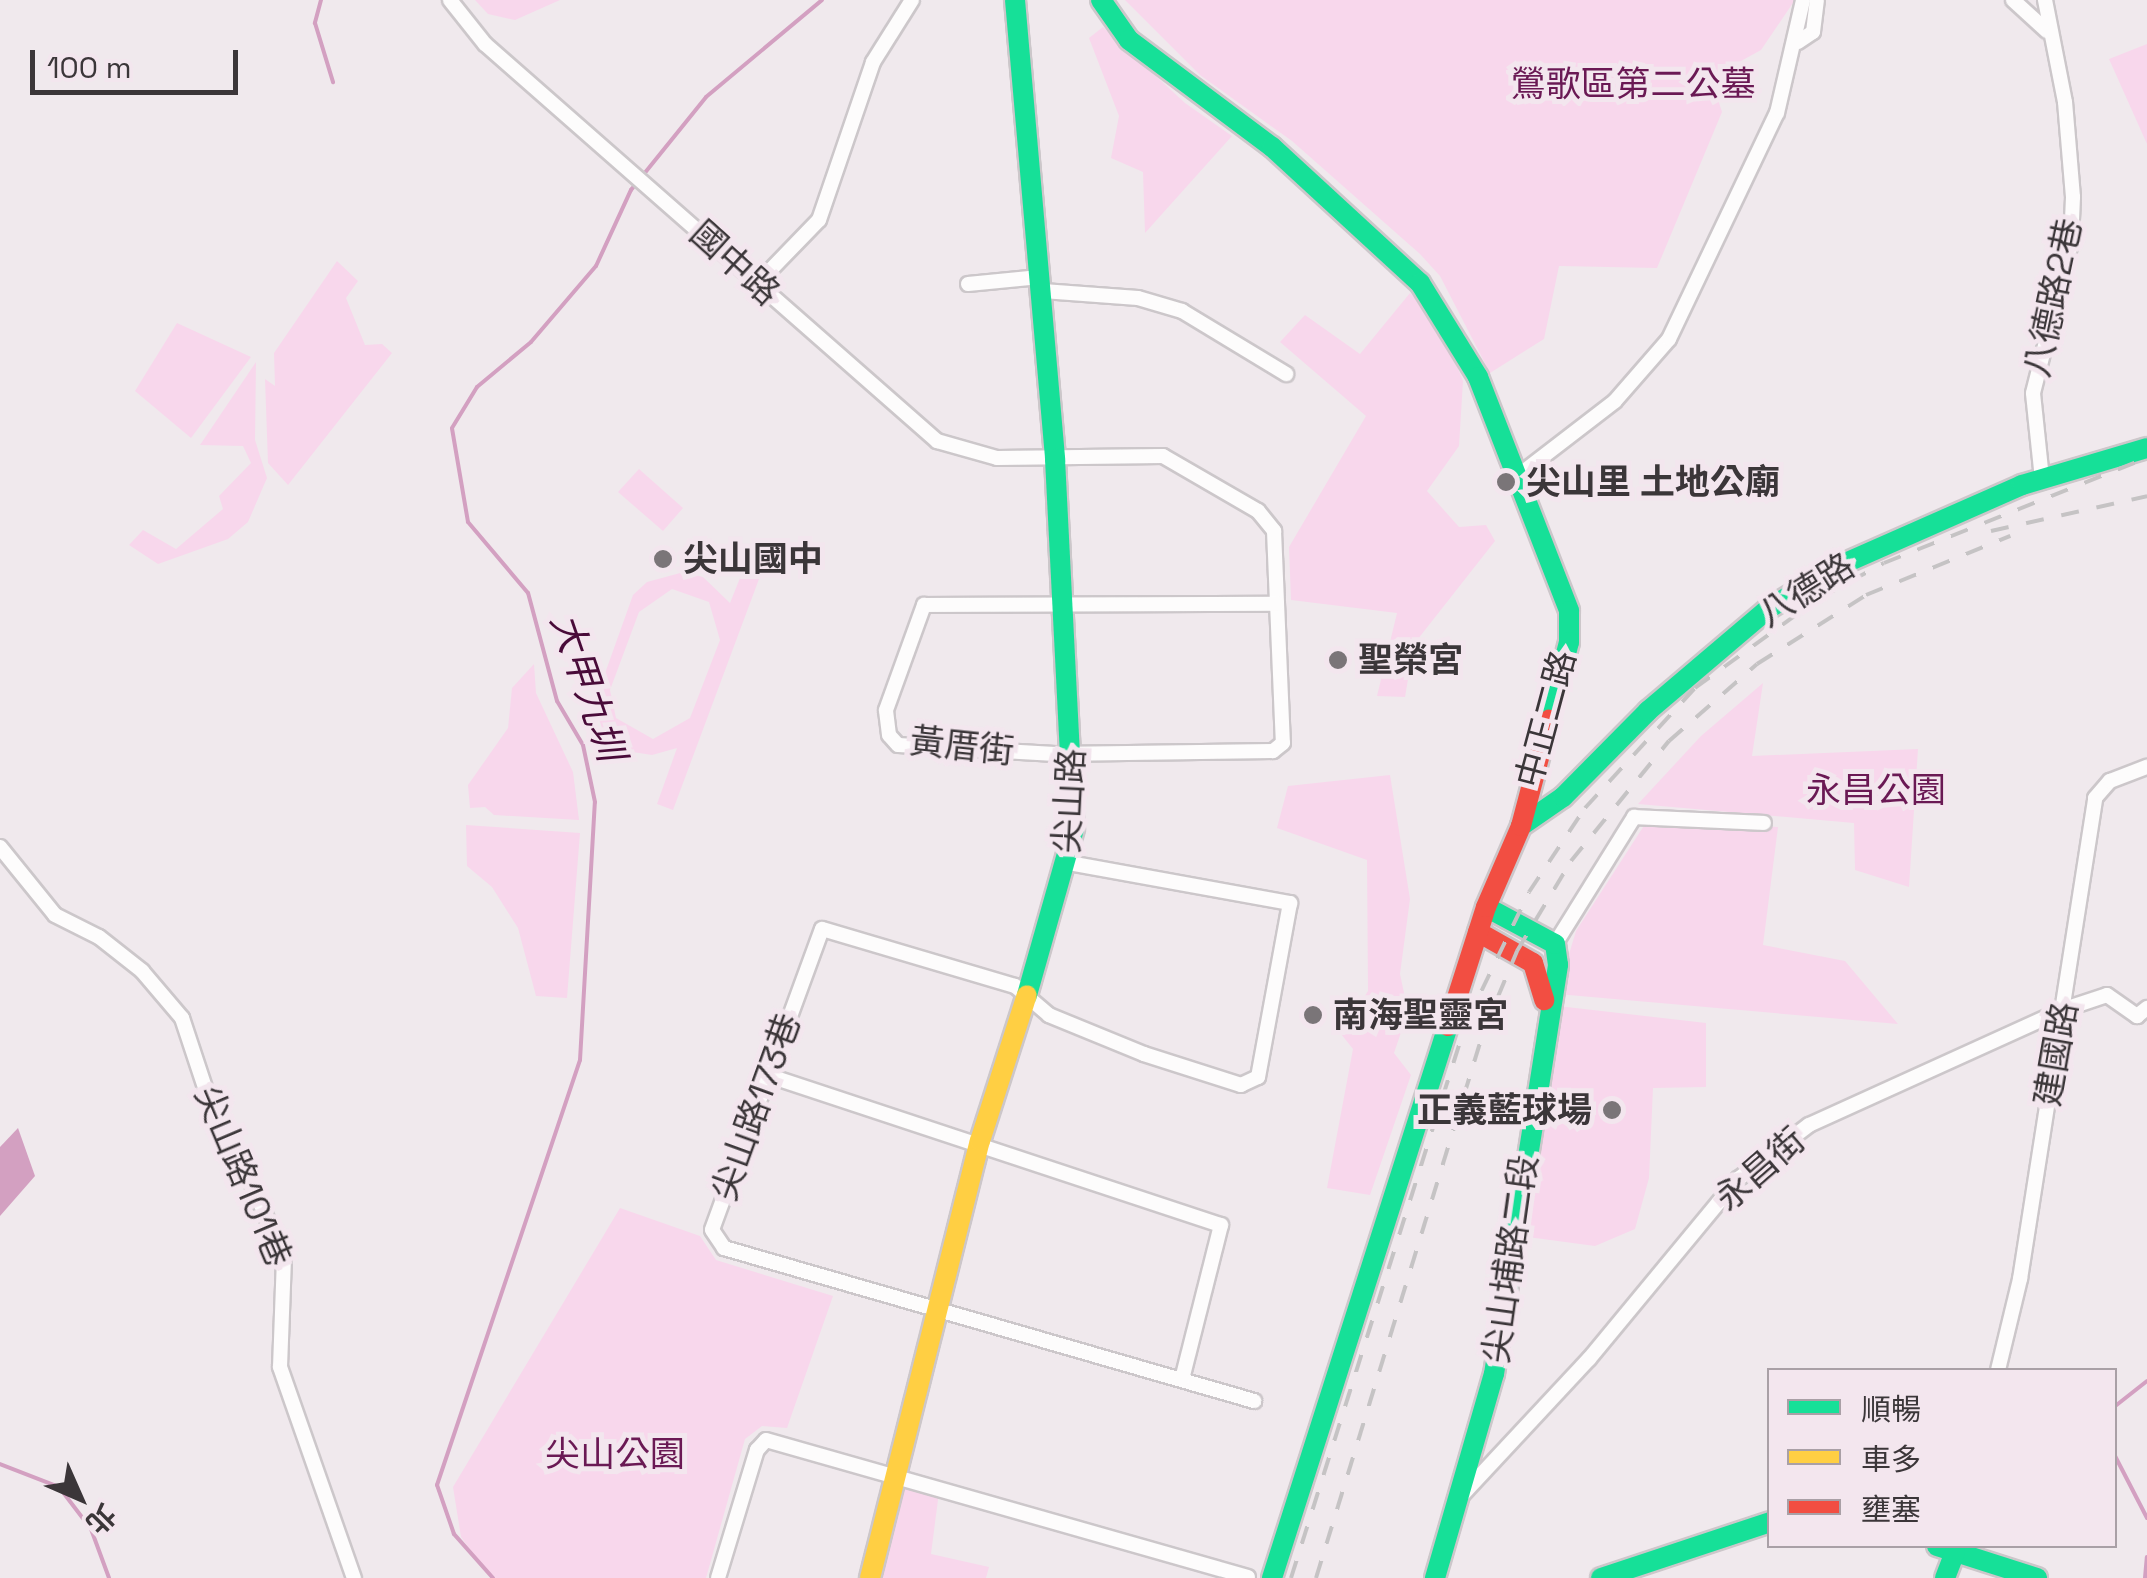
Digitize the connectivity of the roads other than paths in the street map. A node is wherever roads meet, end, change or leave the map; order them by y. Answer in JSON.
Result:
{"nodes":[{"id":1,"x":450,"y":0,"type":"edge"},
{"id":2,"x":912,"y":0,"type":"edge"},
{"id":3,"x":1015,"y":0,"type":"edge"},
{"id":4,"x":1101,"y":0,"type":"edge"},
{"id":5,"x":1803,"y":0,"type":"edge"},
{"id":6,"x":1816,"y":0,"type":"edge"},
{"id":7,"x":2013,"y":0,"type":"edge"},
{"id":8,"x":2045,"y":0,"type":"edge"},
{"id":9,"x":2047,"y":31,"type":"junction"},
{"id":10,"x":1798,"y":42,"type":"junction"},
{"id":11,"x":968,"y":284,"type":"dead end"},
{"id":12,"x":1041,"y":284,"type":"junction"},
{"id":13,"x":754,"y":286,"type":"junction"},
{"id":14,"x":1286,"y":374,"type":"dead end"},
{"id":15,"x":2147,"y":448,"type":"edge"},
{"id":16,"x":1055,"y":458,"type":"junction"},
{"id":17,"x":1519,"y":476,"type":"junction"},
{"id":18,"x":2042,"y":478,"type":"junction"},
{"id":19,"x":1064,"y":603,"type":"junction"},
{"id":20,"x":1277,"y":604,"type":"junction"},
{"id":21,"x":1074,"y":753,"type":"junction"},
{"id":22,"x":2147,"y":767,"type":"edge"},
{"id":23,"x":1764,"y":823,"type":"dead end"},
{"id":24,"x":1521,"y":826,"type":"junction"},
{"id":25,"x":0,"y":847,"type":"edge"},
{"id":26,"x":1069,"y":863,"type":"junction"},
{"id":27,"x":1486,"y":907,"type":"junction"},
{"id":28,"x":1478,"y":932,"type":"junction"},
{"id":29,"x":1555,"y":944,"type":"junction"},
{"id":30,"x":1024,"y":996,"type":"junction"},
{"id":31,"x":2147,"y":1008,"type":"edge"},
{"id":32,"x":2065,"y":1010,"type":"junction"},
{"id":33,"x":1545,"y":1022,"type":"junction"},
{"id":34,"x":770,"y":1076,"type":"junction"},
{"id":35,"x":980,"y":1141,"type":"junction"},
{"id":36,"x":935,"y":1309,"type":"junction"},
{"id":37,"x":1998,"y":1368,"type":"edge"},
{"id":38,"x":1182,"y":1379,"type":"junction"},
{"id":39,"x":1254,"y":1401,"type":"dead end"},
{"id":40,"x":894,"y":1471,"type":"junction"},
{"id":41,"x":1463,"y":1494,"type":"junction"},
{"id":42,"x":1767,"y":1523,"type":"edge"},
{"id":43,"x":1949,"y":1548,"type":"edge"},
{"id":44,"x":1248,"y":1577,"type":"edge"},
{"id":45,"x":354,"y":1578,"type":"edge"},
{"id":46,"x":718,"y":1578,"type":"edge"},
{"id":47,"x":870,"y":1578,"type":"edge"},
{"id":48,"x":1272,"y":1578,"type":"edge"},
{"id":49,"x":1435,"y":1578,"type":"edge"},
{"id":50,"x":1602,"y":1578,"type":"edge"},
{"id":51,"x":1945,"y":1578,"type":"edge"},
{"id":52,"x":2037,"y":1578,"type":"edge"}],
"edges":[{"from":1,"to":13,"type":"street","name":"國中路"},
{"from":2,"to":13,"type":"street"},
{"from":3,"to":12,"type":"street","name":"尖山路"},
{"from":4,"to":17,"type":"street","name":"中正二路"},
{"from":5,"to":10,"type":"street"},
{"from":6,"to":10,"type":"street"},
{"from":7,"to":9,"type":"street"},
{"from":8,"to":9,"type":"street","name":"八德路2巷"},
{"from":9,"to":18,"type":"street","name":"八德路2巷"},
{"from":10,"to":17,"type":"street"},
{"from":11,"to":12,"type":"street"},
{"from":12,"to":14,"type":"street"},
{"from":12,"to":16,"type":"street","name":"尖山路"},
{"from":13,"to":16,"type":"street","name":"國中路"},
{"from":15,"to":18,"type":"street","name":"八德路"},
{"from":16,"to":19,"type":"street","name":"尖山路"},
{"from":16,"to":20,"type":"street","name":"國中路"},
{"from":17,"to":24,"type":"street","name":"中正二路"},
{"from":18,"to":24,"type":"street","name":"八德路"},
{"from":19,"to":20,"type":"street"},
{"from":19,"to":21,"type":"street","name":"尖山路"},
{"from":19,"to":21,"type":"street","name":"黃厝街"},
{"from":20,"to":21,"type":"street","name":"國中路"},
{"from":21,"to":26,"type":"street","name":"尖山路"},
{"from":22,"to":32,"type":"street","name":"建國路"},
{"from":23,"to":29,"type":"street"},
{"from":24,"to":27,"type":"street","name":"中正二路"},
{"from":25,"to":45,"type":"street","name":"尖山路101巷"},
{"from":26,"to":30,"type":"street","name":"尖山路"},
{"from":26,"to":30,"type":"street"},
{"from":27,"to":28,"type":"street","name":"中正二路"},
{"from":27,"to":29,"type":"street"},
{"from":28,"to":33,"type":"street"},
{"from":28,"to":48,"type":"street","name":"中正二路"},
{"from":29,"to":33,"type":"street"},
{"from":30,"to":34,"type":"street","name":"尖山路173巷"},
{"from":30,"to":35,"type":"street","name":"尖山路"},
{"from":31,"to":32,"type":"street","name":"永昌街"},
{"from":32,"to":37,"type":"street","name":"建國路"},
{"from":32,"to":41,"type":"street","name":"永昌街"},
{"from":33,"to":41,"type":"street","name":"尖山埔路二段"},
{"from":34,"to":35,"type":"street"},
{"from":34,"to":36,"type":"street","name":"尖山路173巷"},
{"from":35,"to":36,"type":"street","name":"尖山路"},
{"from":35,"to":38,"type":"street"},
{"from":36,"to":38,"type":"street"},
{"from":36,"to":40,"type":"street","name":"尖山路"},
{"from":38,"to":39,"type":"street"},
{"from":40,"to":44,"type":"street"},
{"from":40,"to":46,"type":"street"},
{"from":40,"to":47,"type":"street","name":"尖山路"},
{"from":41,"to":49,"type":"street","name":"尖山埔路二段"},
{"from":42,"to":50,"type":"street"},
{"from":43,"to":51,"type":"street"},
{"from":43,"to":52,"type":"street"}]}
